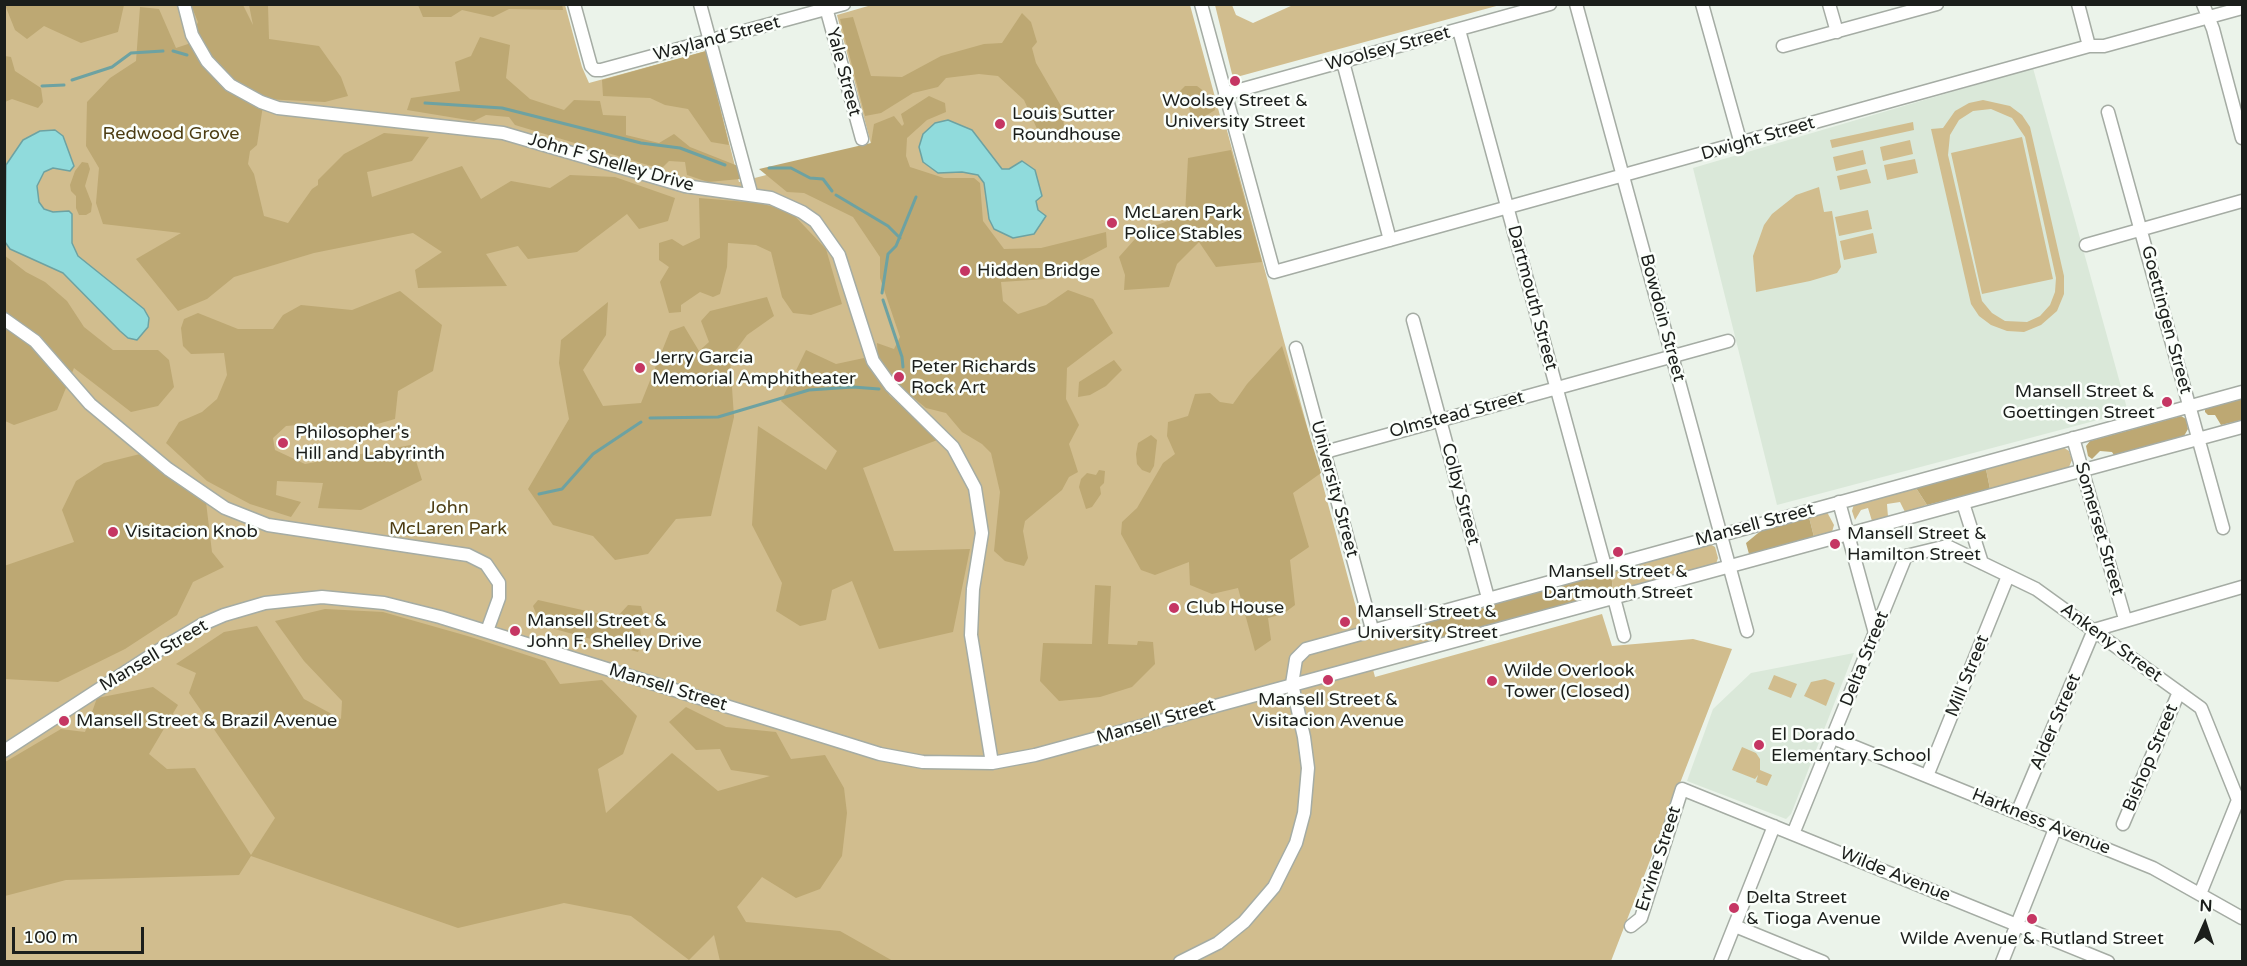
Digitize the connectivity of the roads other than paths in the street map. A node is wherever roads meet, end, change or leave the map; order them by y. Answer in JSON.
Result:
{"nodes":[{"id":1,"x":184,"y":4,"type":"edge"},
{"id":2,"x":574,"y":4,"type":"edge"},
{"id":3,"x":700,"y":4,"type":"edge"},
{"id":4,"x":844,"y":4,"type":"edge"},
{"id":5,"x":1201,"y":4,"type":"edge"},
{"id":6,"x":1550,"y":4,"type":"edge"},
{"id":7,"x":1576,"y":4,"type":"edge"},
{"id":8,"x":1702,"y":4,"type":"edge"},
{"id":9,"x":1829,"y":4,"type":"edge"},
{"id":10,"x":1937,"y":4,"type":"edge"},
{"id":11,"x":2078,"y":4,"type":"edge"},
{"id":12,"x":825,"y":7,"type":"edge"},
{"id":13,"x":2242,"y":8,"type":"edge"},
{"id":14,"x":2206,"y":10,"type":"edge"},
{"id":15,"x":1459,"y":30,"type":"junction"},
{"id":16,"x":1837,"y":32,"type":"junction"},
{"id":17,"x":710,"y":42,"type":"junction"},
{"id":18,"x":1783,"y":46,"type":"dead end"},
{"id":19,"x":2089,"y":46,"type":"junction"},
{"id":20,"x":1342,"y":62,"type":"junction"},
{"id":21,"x":1225,"y":94,"type":"junction"},
{"id":22,"x":2109,"y":112,"type":"dead end"},
{"id":23,"x":2242,"y":138,"type":"edge"},
{"id":24,"x":862,"y":139,"type":"dead end"},
{"id":25,"x":1741,"y":144,"type":"junction"},
{"id":26,"x":1624,"y":177,"type":"junction"},
{"id":27,"x":751,"y":193,"type":"junction"},
{"id":28,"x":2242,"y":201,"type":"edge"},
{"id":29,"x":1507,"y":208,"type":"junction"},
{"id":30,"x":2141,"y":228,"type":"junction"},
{"id":31,"x":1390,"y":240,"type":"junction"},
{"id":32,"x":2085,"y":245,"type":"dead end"},
{"id":33,"x":4,"y":319,"type":"edge"},
{"id":34,"x":1413,"y":320,"type":"dead end"},
{"id":35,"x":1728,"y":341,"type":"dead end"},
{"id":36,"x":1296,"y":348,"type":"dead end"},
{"id":37,"x":1673,"y":356,"type":"junction"},
{"id":38,"x":1556,"y":388,"type":"junction"},
{"id":39,"x":2242,"y":392,"type":"edge"},
{"id":40,"x":2190,"y":406,"type":"junction"},
{"id":41,"x":1440,"y":420,"type":"junction"},
{"id":42,"x":2242,"y":427,"type":"edge"},
{"id":43,"x":2073,"y":438,"type":"junction"},
{"id":44,"x":2199,"y":439,"type":"junction"},
{"id":45,"x":1325,"y":452,"type":"junction"},
{"id":46,"x":2082,"y":471,"type":"junction"},
{"id":47,"x":1839,"y":502,"type":"junction"},
{"id":48,"x":1963,"y":503,"type":"junction"},
{"id":49,"x":2223,"y":528,"type":"dead end"},
{"id":50,"x":1721,"y":534,"type":"junction"},
{"id":51,"x":1848,"y":535,"type":"junction"},
{"id":52,"x":1947,"y":546,"type":"joint"},
{"id":53,"x":1982,"y":563,"type":"junction"},
{"id":54,"x":1730,"y":565,"type":"junction"},
{"id":55,"x":1605,"y":566,"type":"junction"},
{"id":56,"x":2008,"y":576,"type":"junction"},
{"id":57,"x":2242,"y":589,"type":"edge"},
{"id":58,"x":1488,"y":598,"type":"junction"},
{"id":59,"x":1614,"y":598,"type":"junction"},
{"id":60,"x":2125,"y":619,"type":"junction"},
{"id":61,"x":1372,"y":629,"type":"junction"},
{"id":62,"x":2094,"y":630,"type":"junction"},
{"id":63,"x":1748,"y":631,"type":"dead end"},
{"id":64,"x":487,"y":632,"type":"junction"},
{"id":65,"x":1875,"y":633,"type":"junction"},
{"id":66,"x":1624,"y":636,"type":"dead end"},
{"id":67,"x":1292,"y":684,"type":"junction"},
{"id":68,"x":2179,"y":692,"type":"junction"},
{"id":69,"x":1833,"y":738,"type":"junction"},
{"id":70,"x":4,"y":750,"type":"edge"},
{"id":71,"x":992,"y":763,"type":"junction"},
{"id":72,"x":1928,"y":776,"type":"junction"},
{"id":73,"x":2237,"y":780,"type":"edge"},
{"id":74,"x":1682,"y":789,"type":"joint"},
{"id":75,"x":2017,"y":813,"type":"junction"},
{"id":76,"x":2123,"y":825,"type":"dead end"},
{"id":77,"x":1774,"y":826,"type":"junction"},
{"id":78,"x":2055,"y":829,"type":"junction"},
{"id":79,"x":1793,"y":834,"type":"junction"},
{"id":80,"x":2200,"y":894,"type":"junction"},
{"id":81,"x":2242,"y":918,"type":"edge"},
{"id":82,"x":2018,"y":925,"type":"junction"},
{"id":83,"x":1631,"y":926,"type":"dead end"},
{"id":84,"x":1735,"y":926,"type":"junction"},
{"id":85,"x":1180,"y":962,"type":"edge"},
{"id":86,"x":1720,"y":962,"type":"edge"},
{"id":87,"x":1823,"y":962,"type":"edge"},
{"id":88,"x":2002,"y":962,"type":"edge"},
{"id":89,"x":2108,"y":962,"type":"edge"}],
"edges":[{"from":1,"to":27,"type":"street","name":"John F Shelley Drive"},
{"from":2,"to":17,"type":"street","name":"Wayland Street"},
{"from":3,"to":17,"type":"street"},
{"from":4,"to":12,"type":"street","name":"Wayland Street"},
{"from":5,"to":21,"type":"street"},
{"from":6,"to":15,"type":"street","name":"Woolsey Street"},
{"from":7,"to":26,"type":"street","name":"Bowdoin Street"},
{"from":8,"to":25,"type":"street"},
{"from":9,"to":16,"type":"street"},
{"from":10,"to":16,"type":"street"},
{"from":11,"to":19,"type":"street"},
{"from":12,"to":17,"type":"street","name":"Wayland Street"},
{"from":12,"to":24,"type":"street","name":"Yale Street"},
{"from":13,"to":14,"type":"street","name":"Dwight Street"},
{"from":14,"to":19,"type":"street","name":"Dwight Street"},
{"from":14,"to":23,"type":"street"},
{"from":15,"to":20,"type":"street","name":"Woolsey Street"},
{"from":15,"to":29,"type":"street","name":"Dartmouth Street"},
{"from":16,"to":18,"type":"street"},
{"from":17,"to":27,"type":"street"},
{"from":19,"to":25,"type":"street","name":"Dwight Street"},
{"from":20,"to":21,"type":"street","name":"Woolsey Street"},
{"from":20,"to":31,"type":"street"},
{"from":21,"to":31,"type":"street","name":"Dwight Street"},
{"from":22,"to":30,"type":"street","name":"Goettingen Street"},
{"from":25,"to":26,"type":"street","name":"Dwight Street"},
{"from":26,"to":29,"type":"street","name":"Dwight Street"},
{"from":26,"to":37,"type":"street","name":"Bowdoin Street"},
{"from":27,"to":71,"type":"street","name":"John F Shelley Drive"},
{"from":28,"to":30,"type":"street"},
{"from":29,"to":31,"type":"street","name":"Dwight Street"},
{"from":29,"to":38,"type":"street","name":"Dartmouth Street"},
{"from":30,"to":32,"type":"street"},
{"from":30,"to":40,"type":"street","name":"Goettingen Street"},
{"from":33,"to":64,"type":"street"},
{"from":34,"to":41,"type":"street","name":"Colby Street"},
{"from":35,"to":37,"type":"street","name":"Olmstead Street"},
{"from":36,"to":45,"type":"street","name":"University Street"},
{"from":37,"to":38,"type":"street","name":"Olmstead Street"},
{"from":37,"to":50,"type":"street","name":"Bowdoin Street"},
{"from":38,"to":41,"type":"street","name":"Olmstead Street"},
{"from":38,"to":55,"type":"street","name":"Dartmouth Street"},
{"from":39,"to":40,"type":"street","name":"Mansell Street"},
{"from":40,"to":43,"type":"street","name":"Mansell Street"},
{"from":40,"to":44,"type":"street","name":"Goettingen Street"},
{"from":41,"to":45,"type":"street","name":"Olmstead Street"},
{"from":41,"to":58,"type":"street","name":"Colby Street"},
{"from":42,"to":44,"type":"street","name":"Mansell Street"},
{"from":43,"to":46,"type":"street","name":"Somerset Street"},
{"from":43,"to":47,"type":"street","name":"Mansell Street"},
{"from":44,"to":46,"type":"street","name":"Mansell Street"},
{"from":44,"to":49,"type":"street","name":"Goettingen Street"},
{"from":45,"to":61,"type":"street","name":"University Street"},
{"from":46,"to":48,"type":"street","name":"Mansell Street"},
{"from":46,"to":60,"type":"street","name":"Somerset Street"},
{"from":47,"to":50,"type":"street","name":"Mansell Street"},
{"from":47,"to":51,"type":"street"},
{"from":48,"to":51,"type":"street","name":"Mansell Street"},
{"from":48,"to":53,"type":"street"},
{"from":50,"to":54,"type":"street","name":"Bowdoin Street"},
{"from":50,"to":55,"type":"street","name":"Mansell Street"},
{"from":51,"to":54,"type":"street","name":"Mansell Street"},
{"from":51,"to":65,"type":"street"},
{"from":52,"to":53,"type":"street","name":"Ankeny Street"},
{"from":52,"to":65,"type":"street","name":"Delta Street"},
{"from":53,"to":56,"type":"street","name":"Ankeny Street"},
{"from":54,"to":59,"type":"street","name":"Mansell Street"},
{"from":54,"to":63,"type":"street","name":"Bowdoin Street"},
{"from":55,"to":58,"type":"street","name":"Mansell Street"},
{"from":56,"to":62,"type":"street","name":"Ankeny Street"},
{"from":56,"to":72,"type":"street","name":"Mill Street"},
{"from":57,"to":60,"type":"street"},
{"from":58,"to":61,"type":"street","name":"Mansell Street"},
{"from":59,"to":66,"type":"street"},
{"from":59,"to":67,"type":"street","name":"Mansell Street"},
{"from":60,"to":62,"type":"street"},
{"from":61,"to":67,"type":"street","name":"Mansell Street"},
{"from":62,"to":68,"type":"street","name":"Ankeny Street"},
{"from":62,"to":75,"type":"street","name":"Alder Street"},
{"from":64,"to":70,"type":"street","name":"Mansell Street"},
{"from":64,"to":71,"type":"street","name":"Mansell Street"},
{"from":65,"to":69,"type":"street","name":"Delta Street"},
{"from":67,"to":71,"type":"street","name":"Mansell Street"},
{"from":67,"to":85,"type":"street"},
{"from":68,"to":73,"type":"street","name":"Ankeny Street"},
{"from":68,"to":76,"type":"street","name":"Bishop Street"},
{"from":69,"to":72,"type":"street","name":"Harkness Avenue"},
{"from":69,"to":79,"type":"street","name":"Delta Street"},
{"from":72,"to":75,"type":"street","name":"Harkness Avenue"},
{"from":73,"to":80,"type":"street","name":"Ankeny Street"},
{"from":74,"to":77,"type":"street","name":"Wilde Avenue"},
{"from":74,"to":83,"type":"street","name":"Ervine Street"},
{"from":75,"to":78,"type":"street","name":"Harkness Avenue"},
{"from":77,"to":79,"type":"street","name":"Wilde Avenue"},
{"from":77,"to":84,"type":"street"},
{"from":78,"to":80,"type":"street","name":"Harkness Avenue"},
{"from":78,"to":82,"type":"street"},
{"from":79,"to":82,"type":"street","name":"Wilde Avenue"},
{"from":80,"to":81,"type":"street","name":"Harkness Avenue"},
{"from":82,"to":88,"type":"street"},
{"from":82,"to":89,"type":"street","name":"Wilde Avenue"},
{"from":84,"to":86,"type":"street"},
{"from":84,"to":87,"type":"street"}]}
